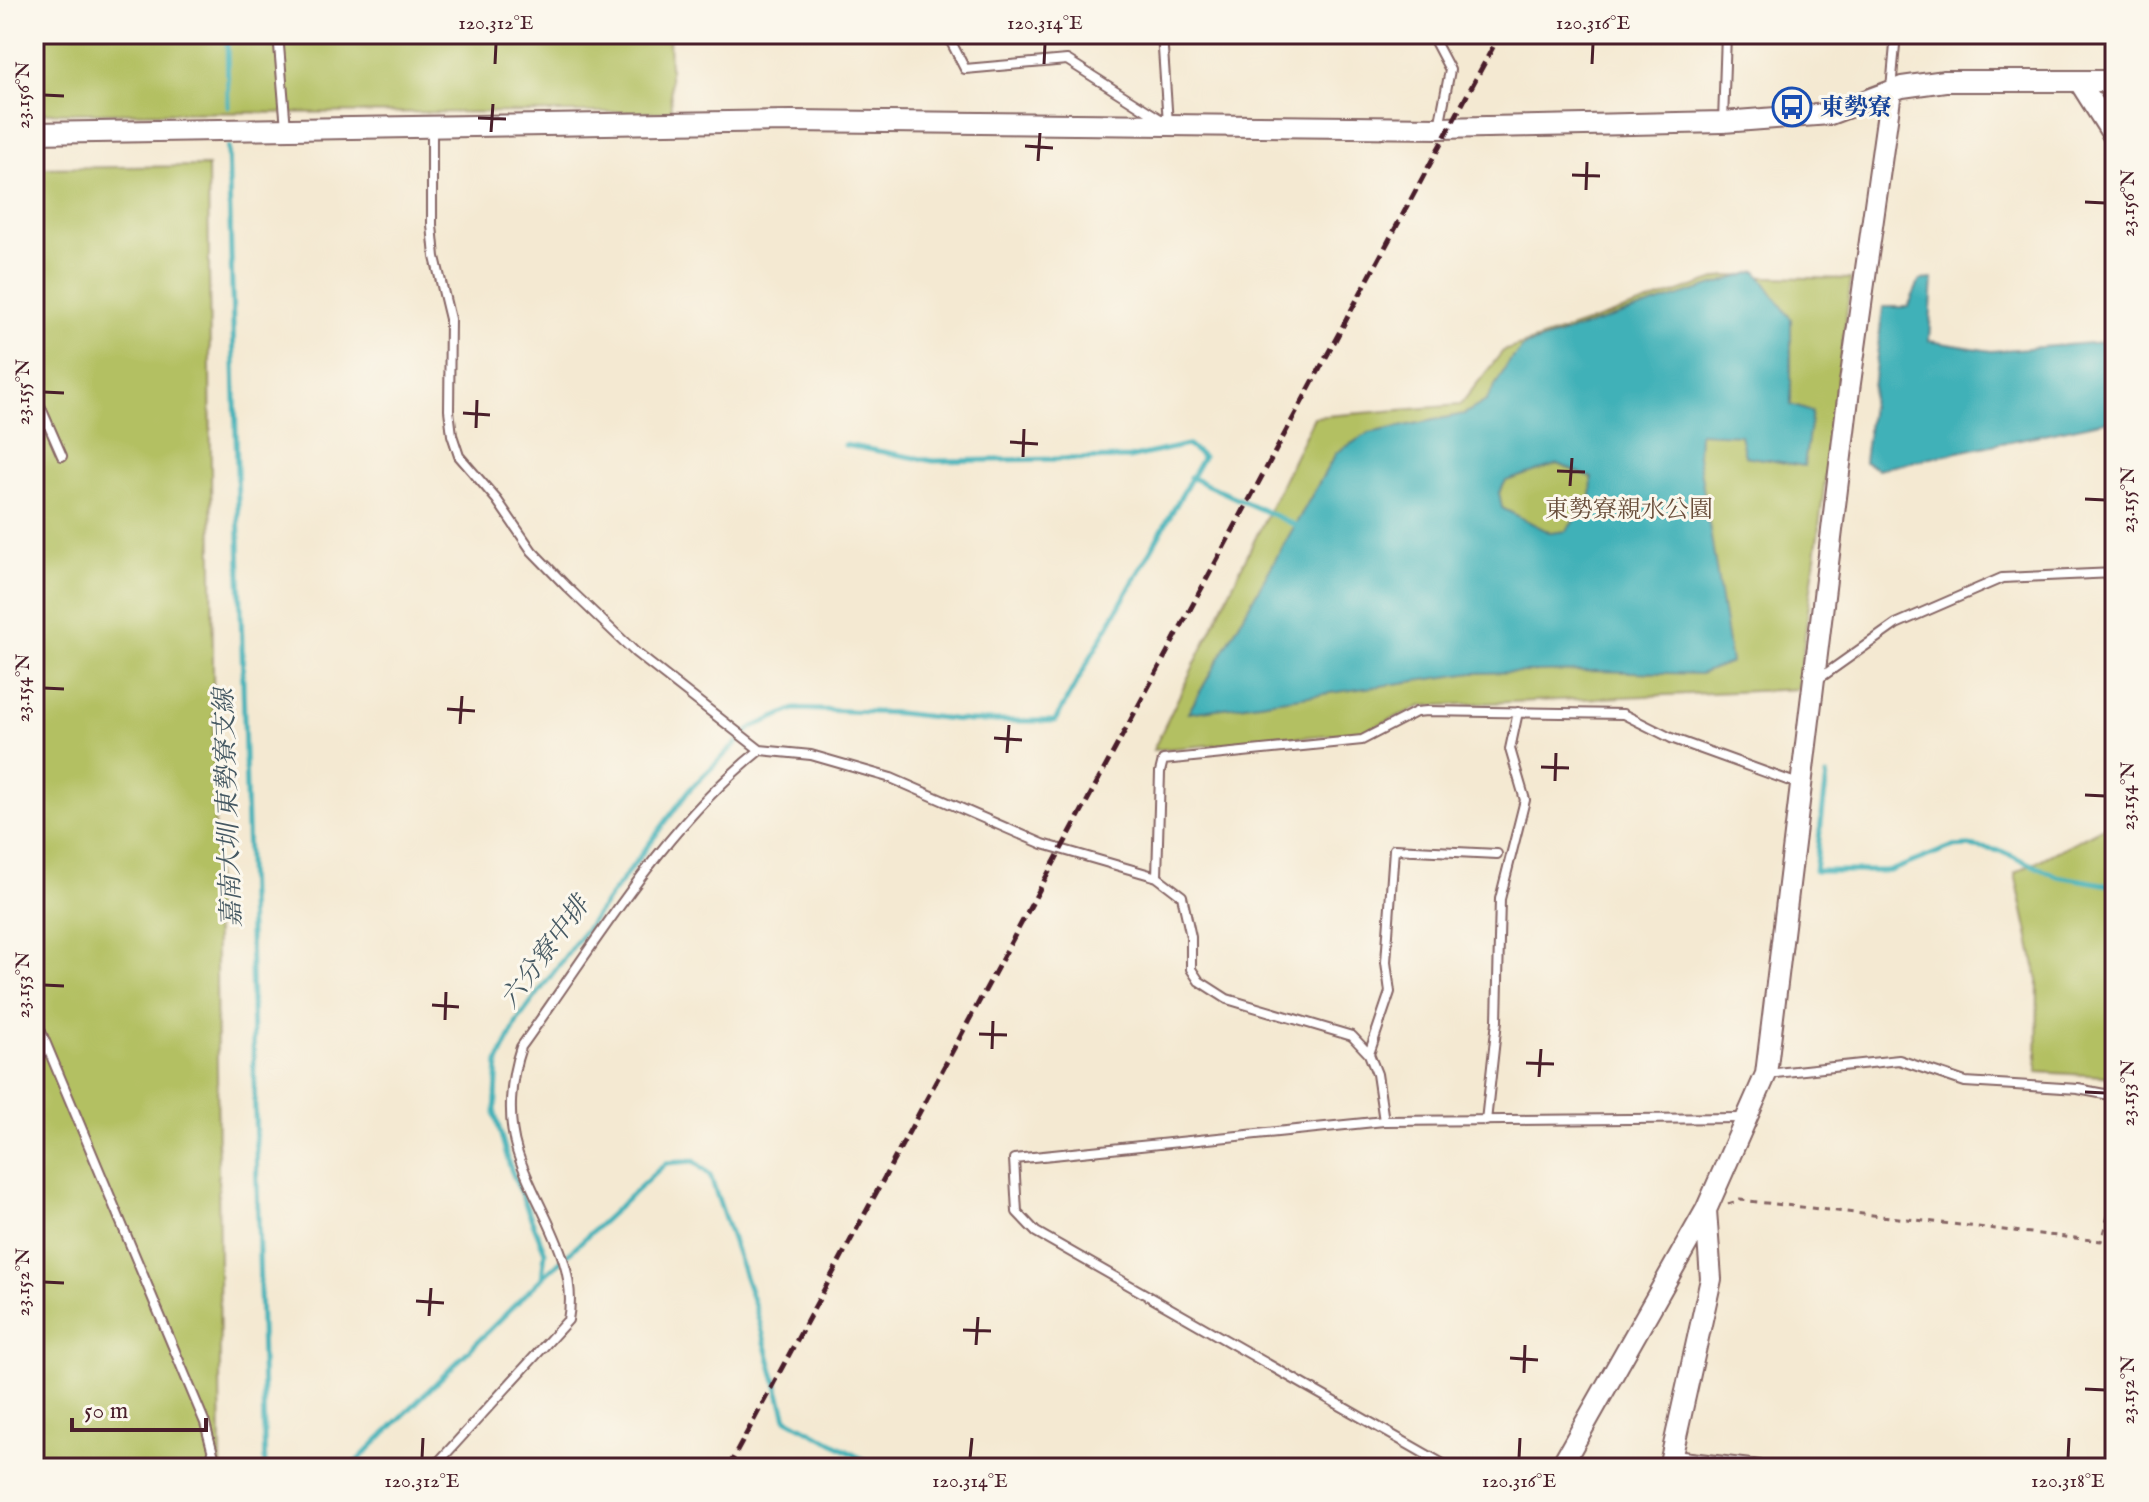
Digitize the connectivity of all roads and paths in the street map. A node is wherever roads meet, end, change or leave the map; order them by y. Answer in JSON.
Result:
{"nodes":[{"id":1,"x":278,"y":34,"type":"edge"},
{"id":2,"x":947,"y":34,"type":"edge"},
{"id":3,"x":1162,"y":34,"type":"edge"},
{"id":4,"x":1306,"y":34,"type":"edge"},
{"id":5,"x":1431,"y":34,"type":"edge"},
{"id":6,"x":1726,"y":34,"type":"edge"},
{"id":7,"x":1896,"y":34,"type":"edge"},
{"id":8,"x":1264,"y":37,"type":"dead end"},
{"id":9,"x":2079,"y":81,"type":"junction"},
{"id":10,"x":2115,"y":81,"type":"edge"},
{"id":11,"x":1891,"y":91,"type":"junction"},
{"id":12,"x":1723,"y":122,"type":"junction"},
{"id":13,"x":1168,"y":124,"type":"junction"},
{"id":14,"x":432,"y":126,"type":"junction"},
{"id":15,"x":286,"y":128,"type":"junction"},
{"id":16,"x":1439,"y":128,"type":"junction"},
{"id":17,"x":34,"y":133,"type":"edge"},
{"id":18,"x":2115,"y":138,"type":"edge"},
{"id":19,"x":34,"y":392,"type":"edge"},
{"id":20,"x":62,"y":456,"type":"dead end"},
{"id":21,"x":2115,"y":573,"type":"edge"},
{"id":22,"x":1813,"y":682,"type":"junction"},
{"id":23,"x":1518,"y":712,"type":"junction"},
{"id":24,"x":756,"y":747,"type":"junction"},
{"id":25,"x":1801,"y":785,"type":"junction"},
{"id":26,"x":1497,"y":854,"type":"dead end"},
{"id":27,"x":1157,"y":877,"type":"junction"},
{"id":28,"x":34,"y":1015,"type":"edge"},
{"id":29,"x":1369,"y":1054,"type":"junction"},
{"id":30,"x":1766,"y":1074,"type":"junction"},
{"id":31,"x":2115,"y":1096,"type":"edge"},
{"id":32,"x":1749,"y":1118,"type":"junction"},
{"id":33,"x":1384,"y":1121,"type":"junction"},
{"id":34,"x":1486,"y":1121,"type":"junction"},
{"id":35,"x":2115,"y":1191,"type":"edge"},
{"id":36,"x":1706,"y":1210,"type":"junction"},
{"id":37,"x":1671,"y":1461,"type":"edge"},
{"id":38,"x":217,"y":1468,"type":"edge"},
{"id":39,"x":433,"y":1468,"type":"edge"},
{"id":40,"x":1450,"y":1468,"type":"edge"},
{"id":41,"x":1560,"y":1468,"type":"edge"},
{"id":42,"x":1785,"y":1468,"type":"edge"}],
"edges":[{"from":1,"to":15,"type":"lane"},
{"from":2,"to":13,"type":"lane"},
{"from":3,"to":13,"type":"lane"},
{"from":4,"to":8,"type":"lane"},
{"from":5,"to":16,"type":"lane"},
{"from":6,"to":12,"type":"lane"},
{"from":7,"to":11,"type":"lane"},
{"from":9,"to":10,"type":"street"},
{"from":9,"to":11,"type":"street"},
{"from":9,"to":18,"type":"street"},
{"from":11,"to":12,"type":"street"},
{"from":11,"to":22,"type":"street"},
{"from":12,"to":16,"type":"street"},
{"from":13,"to":14,"type":"street"},
{"from":13,"to":16,"type":"street"},
{"from":14,"to":15,"type":"street"},
{"from":14,"to":24,"type":"lane"},
{"from":15,"to":17,"type":"street"},
{"from":19,"to":20,"type":"lane"},
{"from":21,"to":22,"type":"lane"},
{"from":22,"to":25,"type":"street"},
{"from":23,"to":25,"type":"lane"},
{"from":23,"to":27,"type":"lane"},
{"from":23,"to":34,"type":"lane"},
{"from":24,"to":27,"type":"lane"},
{"from":24,"to":39,"type":"lane"},
{"from":25,"to":30,"type":"street"},
{"from":26,"to":29,"type":"lane"},
{"from":27,"to":29,"type":"lane"},
{"from":28,"to":38,"type":"lane"},
{"from":29,"to":33,"type":"lane"},
{"from":30,"to":31,"type":"lane"},
{"from":30,"to":32,"type":"street"},
{"from":32,"to":34,"type":"lane"},
{"from":32,"to":36,"type":"street"},
{"from":33,"to":34,"type":"lane"},
{"from":33,"to":40,"type":"lane"},
{"from":35,"to":36,"type":"path"},
{"from":36,"to":37,"type":"street"},
{"from":36,"to":41,"type":"street"},
{"from":37,"to":42,"type":"lane"}]}
